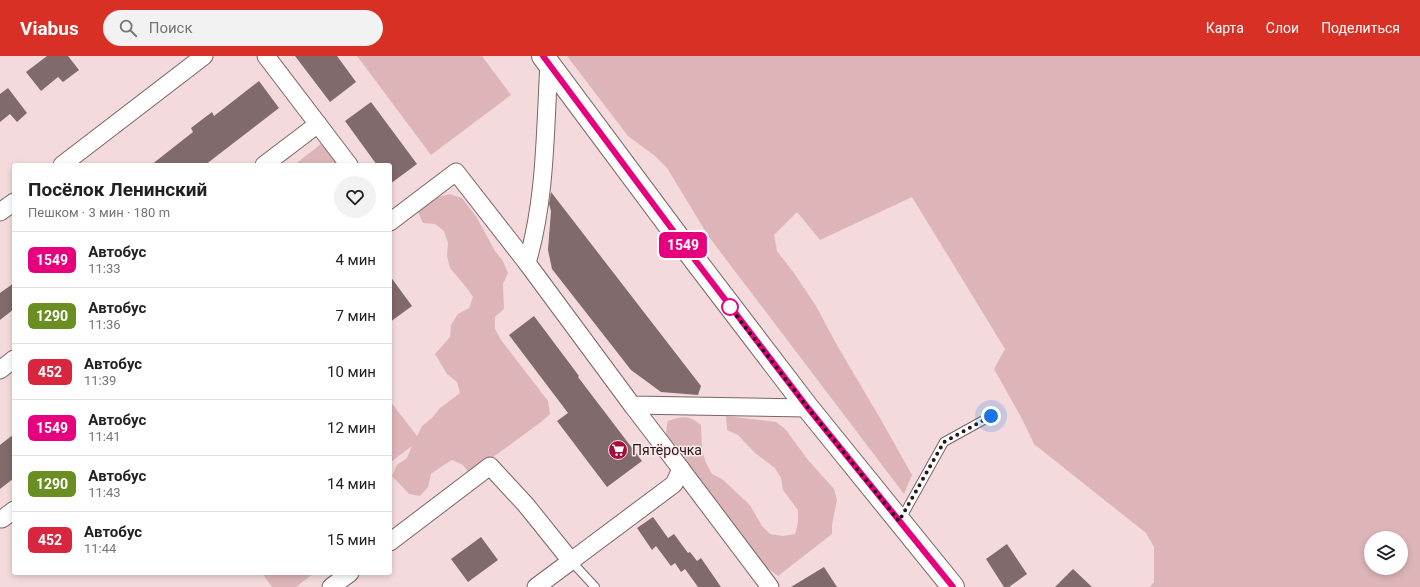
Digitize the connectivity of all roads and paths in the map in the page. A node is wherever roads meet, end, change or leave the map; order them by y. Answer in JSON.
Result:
{"nodes":[{"id":1,"x":204,"y":56,"type":"edge"},
{"id":2,"x":266,"y":56,"type":"edge"},
{"id":3,"x":546,"y":60,"type":"edge"},
{"id":4,"x":318,"y":124,"type":"junction"},
{"id":5,"x":65,"y":163,"type":"edge"},
{"id":6,"x":267,"y":163,"type":"edge"},
{"id":7,"x":347,"y":163,"type":"edge"},
{"id":8,"x":12,"y":203,"type":"edge"},
{"id":9,"x":0,"y":212,"type":"edge"},
{"id":10,"x":392,"y":219,"type":"edge"},
{"id":11,"x":527,"y":263,"type":"junction"},
{"id":12,"x":12,"y":361,"type":"edge"},
{"id":13,"x":0,"y":370,"type":"edge"},
{"id":14,"x":632,"y":405,"type":"junction"},
{"id":15,"x":808,"y":408,"type":"junction"},
{"id":16,"x":991,"y":416,"type":"dead end"},
{"id":17,"x":681,"y":469,"type":"junction"},
{"id":18,"x":899,"y":521,"type":"junction"},
{"id":19,"x":392,"y":540,"type":"edge"},
{"id":20,"x":572,"y":560,"type":"junction"},
{"id":21,"x":347,"y":575,"type":"edge"},
{"id":22,"x":331,"y":587,"type":"edge"},
{"id":23,"x":536,"y":587,"type":"edge"},
{"id":24,"x":595,"y":587,"type":"edge"},
{"id":25,"x":770,"y":587,"type":"edge"},
{"id":26,"x":953,"y":587,"type":"edge"}],
"edges":[{"from":1,"to":5,"type":"street"},
{"from":2,"to":4,"type":"street"},
{"from":3,"to":11,"type":"street"},
{"from":3,"to":15,"type":"main road"},
{"from":4,"to":6,"type":"street"},
{"from":4,"to":7,"type":"street"},
{"from":8,"to":9,"type":"street"},
{"from":10,"to":11,"type":"street"},
{"from":11,"to":14,"type":"street"},
{"from":12,"to":13,"type":"street"},
{"from":14,"to":15,"type":"street"},
{"from":14,"to":17,"type":"street"},
{"from":15,"to":18,"type":"main road"},
{"from":16,"to":18,"type":"lane"},
{"from":17,"to":20,"type":"street"},
{"from":17,"to":25,"type":"street"},
{"from":18,"to":26,"type":"main road"},
{"from":19,"to":20,"type":"street"},
{"from":20,"to":23,"type":"street"},
{"from":20,"to":24,"type":"lane"},
{"from":21,"to":22,"type":"street"}]}
